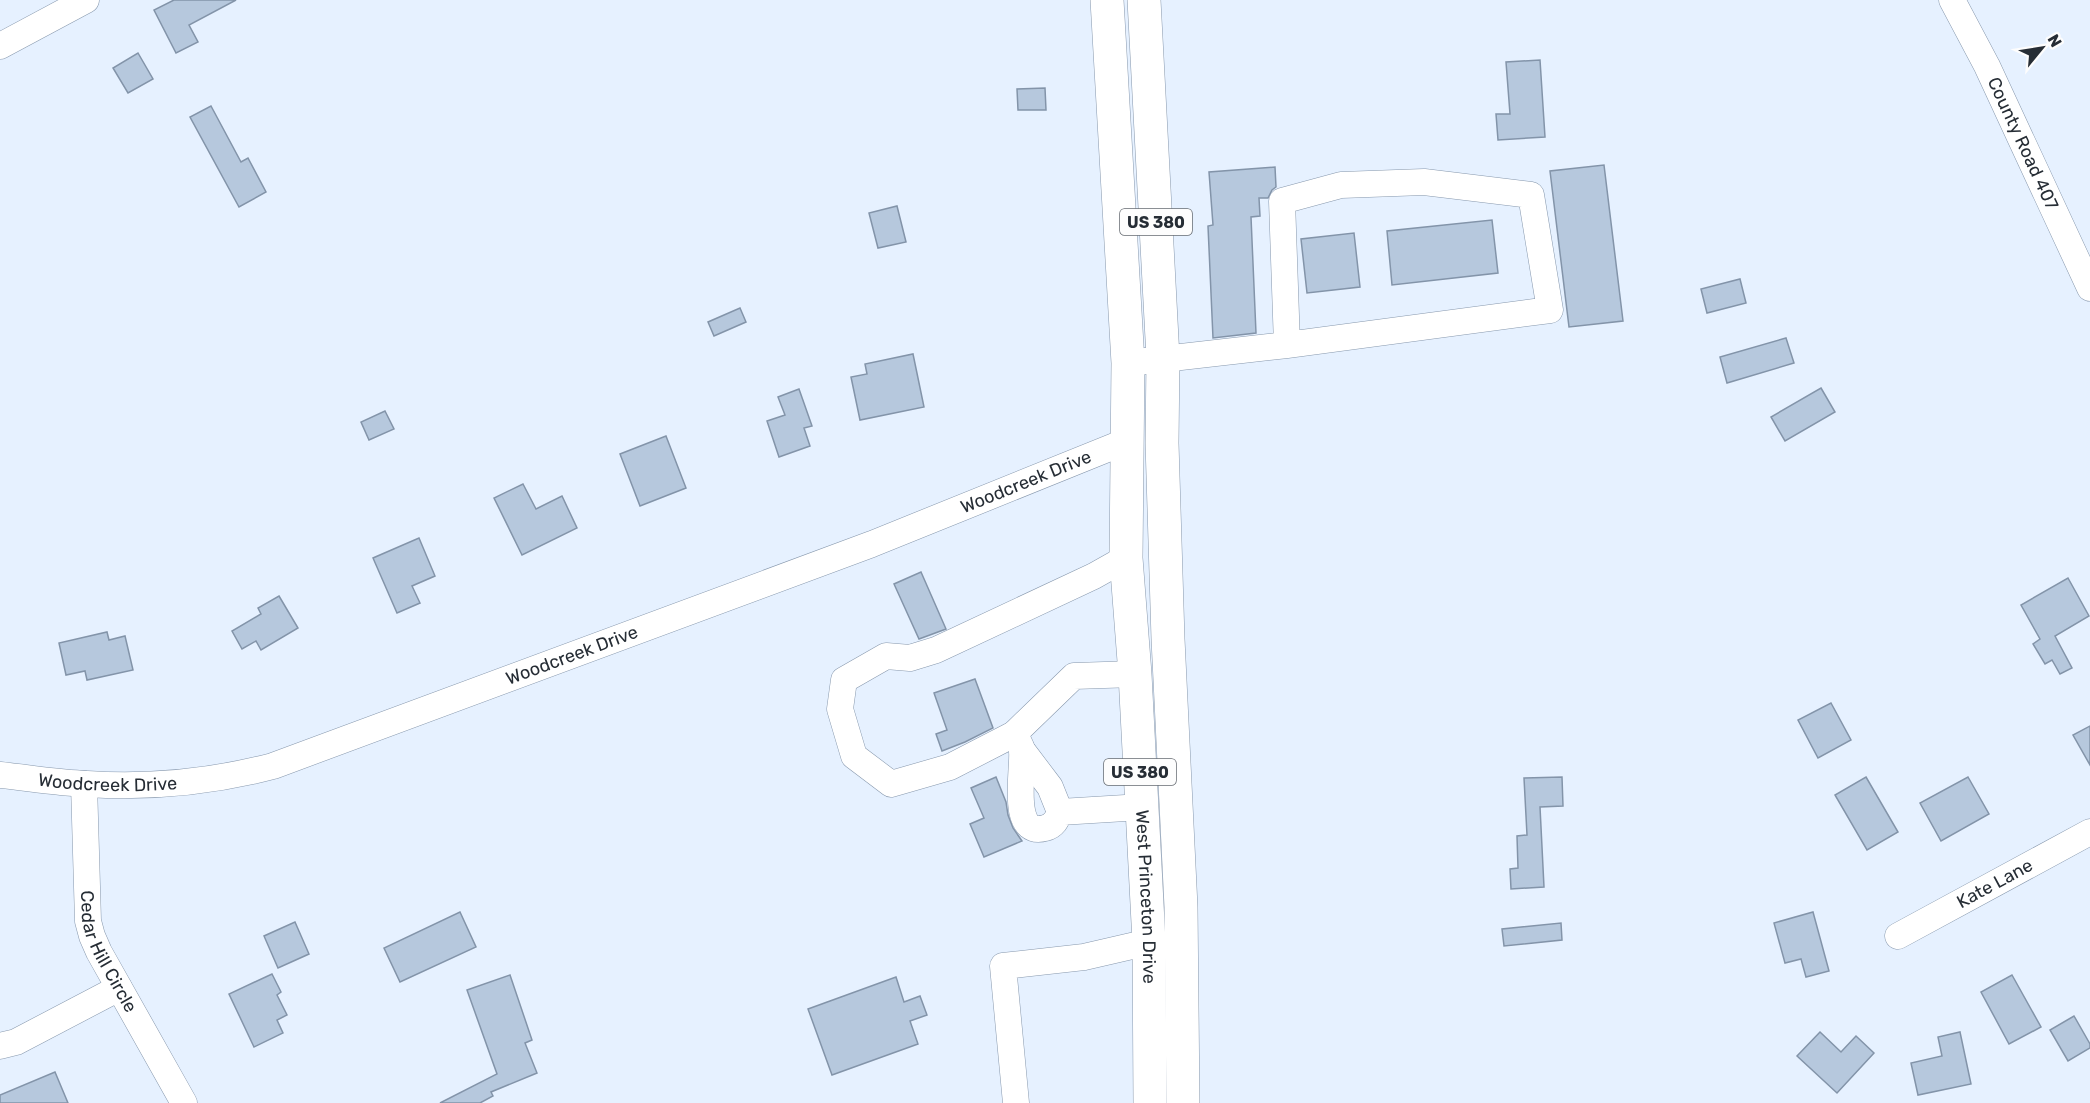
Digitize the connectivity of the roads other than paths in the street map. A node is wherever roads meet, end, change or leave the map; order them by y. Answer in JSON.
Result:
{"nodes":[{"id":1,"x":86,"y":0,"type":"edge"},
{"id":2,"x":1107,"y":0,"type":"edge"},
{"id":3,"x":1143,"y":0,"type":"edge"},
{"id":4,"x":1952,"y":0,"type":"edge"},
{"id":5,"x":0,"y":46,"type":"edge"},
{"id":6,"x":2090,"y":288,"type":"edge"},
{"id":7,"x":1287,"y":345,"type":"junction"},
{"id":8,"x":1163,"y":358,"type":"junction"},
{"id":9,"x":1128,"y":363,"type":"junction"},
{"id":10,"x":1127,"y":441,"type":"junction"},
{"id":11,"x":1126,"y":558,"type":"junction"},
{"id":12,"x":1136,"y":674,"type":"junction"},
{"id":13,"x":1018,"y":742,"type":"junction"},
{"id":14,"x":0,"y":775,"type":"edge"},
{"id":15,"x":84,"y":784,"type":"junction"},
{"id":16,"x":1142,"y":807,"type":"junction"},
{"id":17,"x":1060,"y":812,"type":"junction"},
{"id":18,"x":2090,"y":832,"type":"edge"},
{"id":19,"x":1898,"y":936,"type":"dead end"},
{"id":20,"x":1149,"y":942,"type":"junction"},
{"id":21,"x":119,"y":988,"type":"junction"},
{"id":22,"x":0,"y":1046,"type":"edge"},
{"id":23,"x":184,"y":1103,"type":"edge"},
{"id":24,"x":1016,"y":1103,"type":"edge"},
{"id":25,"x":1150,"y":1103,"type":"edge"},
{"id":26,"x":1183,"y":1103,"type":"edge"}],
"edges":[{"from":1,"to":5,"type":"street"},
{"from":2,"to":9,"type":"highway","number":"US 380"},
{"from":3,"to":8,"type":"highway","number":"US 380"},
{"from":4,"to":6,"type":"street","name":"County Road 407"},
{"from":7,"to":7,"type":"street"},
{"from":7,"to":8,"type":"street"},
{"from":8,"to":9,"type":"street"},
{"from":8,"to":26,"type":"highway","name":"West Princeton Drive","number":"US 380"},
{"from":9,"to":10,"type":"highway","number":"US 380"},
{"from":10,"to":11,"type":"highway","name":"West Princeton Drive","number":"US 380"},
{"from":10,"to":15,"type":"street","name":"Woodcreek Drive"},
{"from":11,"to":12,"type":"highway","name":"West Princeton Drive","number":"US 380"},
{"from":11,"to":13,"type":"street"},
{"from":12,"to":13,"type":"street"},
{"from":12,"to":16,"type":"highway","name":"West Princeton Drive","number":"US 380"},
{"from":13,"to":17,"type":"street"},
{"from":13,"to":17,"type":"street"},
{"from":14,"to":15,"type":"street","name":"Woodcreek Drive"},
{"from":15,"to":21,"type":"street","name":"Cedar Hill Circle"},
{"from":16,"to":17,"type":"street"},
{"from":16,"to":20,"type":"highway","name":"West Princeton Drive","number":"US 380"},
{"from":18,"to":19,"type":"street","name":"Kate Lane"},
{"from":20,"to":24,"type":"street"},
{"from":20,"to":25,"type":"highway","name":"West Princeton Drive","number":"US 380"},
{"from":21,"to":22,"type":"street"},
{"from":21,"to":23,"type":"street","name":"Cedar Hill Circle"}]}
